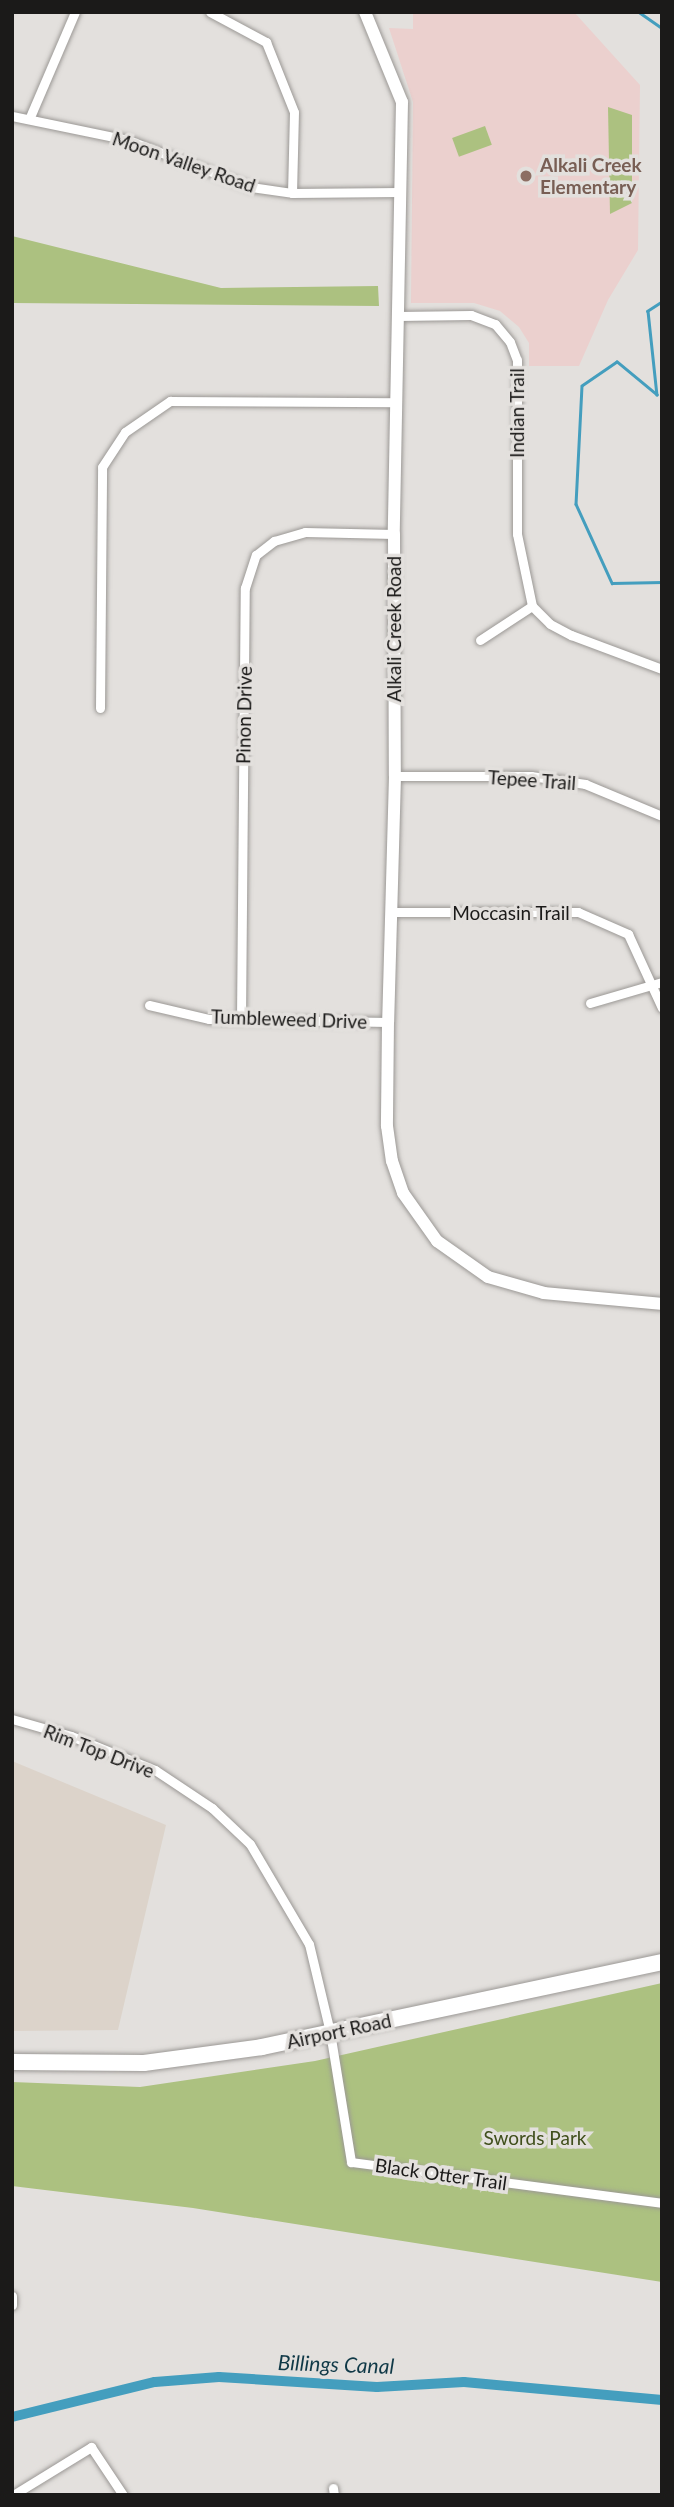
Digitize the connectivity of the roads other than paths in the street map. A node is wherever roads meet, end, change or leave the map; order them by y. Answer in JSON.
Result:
{"nodes":[{"id":1,"x":75,"y":12,"type":"edge"},
{"id":2,"x":210,"y":12,"type":"edge"},
{"id":3,"x":365,"y":12,"type":"edge"},
{"id":4,"x":12,"y":116,"type":"edge"},
{"id":5,"x":30,"y":117,"type":"junction"},
{"id":6,"x":400,"y":191,"type":"junction"},
{"id":7,"x":292,"y":193,"type":"junction"},
{"id":8,"x":398,"y":316,"type":"junction"},
{"id":9,"x":397,"y":402,"type":"junction"},
{"id":10,"x":394,"y":534,"type":"junction"},
{"id":11,"x":532,"y":606,"type":"junction"},
{"id":12,"x":480,"y":640,"type":"dead end"},
{"id":13,"x":662,"y":669,"type":"edge"},
{"id":14,"x":100,"y":708,"type":"dead end"},
{"id":15,"x":395,"y":776,"type":"junction"},
{"id":16,"x":662,"y":816,"type":"edge"},
{"id":17,"x":391,"y":912,"type":"junction"},
{"id":18,"x":658,"y":983,"type":"edge"},
{"id":19,"x":590,"y":1003,"type":"dead end"},
{"id":20,"x":149,"y":1005,"type":"dead end"},
{"id":21,"x":662,"y":1008,"type":"edge"},
{"id":22,"x":241,"y":1020,"type":"junction"},
{"id":23,"x":388,"y":1022,"type":"junction"},
{"id":24,"x":662,"y":1304,"type":"edge"},
{"id":25,"x":12,"y":1719,"type":"edge"},
{"id":26,"x":662,"y":1962,"type":"edge"},
{"id":27,"x":330,"y":2032,"type":"junction"},
{"id":28,"x":12,"y":2062,"type":"edge"},
{"id":29,"x":662,"y":2203,"type":"edge"},
{"id":30,"x":12,"y":2296,"type":"edge"},
{"id":31,"x":12,"y":2305,"type":"edge"},
{"id":32,"x":13,"y":2495,"type":"edge"},
{"id":33,"x":123,"y":2495,"type":"edge"}],
"edges":[{"from":1,"to":5,"type":"street"},
{"from":2,"to":7,"type":"street"},
{"from":3,"to":6,"type":"street","name":"Alkali Creek Road"},
{"from":4,"to":5,"type":"street","name":"Moon Valley Road"},
{"from":5,"to":7,"type":"street","name":"Moon Valley Road"},
{"from":6,"to":7,"type":"street","name":"Moon Valley Road"},
{"from":6,"to":8,"type":"street","name":"Alkali Creek Road"},
{"from":8,"to":9,"type":"street","name":"Alkali Creek Road"},
{"from":8,"to":11,"type":"street","name":"Indian Trail"},
{"from":9,"to":10,"type":"street","name":"Alkali Creek Road"},
{"from":9,"to":14,"type":"street"},
{"from":10,"to":15,"type":"street","name":"Alkali Creek Road"},
{"from":10,"to":22,"type":"street","name":"Pinon Drive"},
{"from":11,"to":12,"type":"street"},
{"from":11,"to":13,"type":"street"},
{"from":15,"to":16,"type":"street","name":"Tepee Trail"},
{"from":15,"to":17,"type":"street","name":"Alkali Creek Road"},
{"from":17,"to":18,"type":"street","name":"Moccasin Trail"},
{"from":17,"to":23,"type":"street","name":"Alkali Creek Road"},
{"from":18,"to":19,"type":"street"},
{"from":18,"to":21,"type":"street","name":"Moccasin Trail"},
{"from":20,"to":22,"type":"street","name":"Tumbleweed Drive"},
{"from":22,"to":23,"type":"street","name":"Tumbleweed Drive"},
{"from":23,"to":24,"type":"street","name":"Alkali Creek Road"},
{"from":25,"to":27,"type":"street","name":"Rim Top Drive"},
{"from":26,"to":27,"type":"highway","name":"Airport Road"},
{"from":27,"to":28,"type":"highway","name":"Airport Road"},
{"from":27,"to":29,"type":"street","name":"Black Otter Trail"},
{"from":30,"to":31,"type":"street"},
{"from":32,"to":33,"type":"street"}]}
